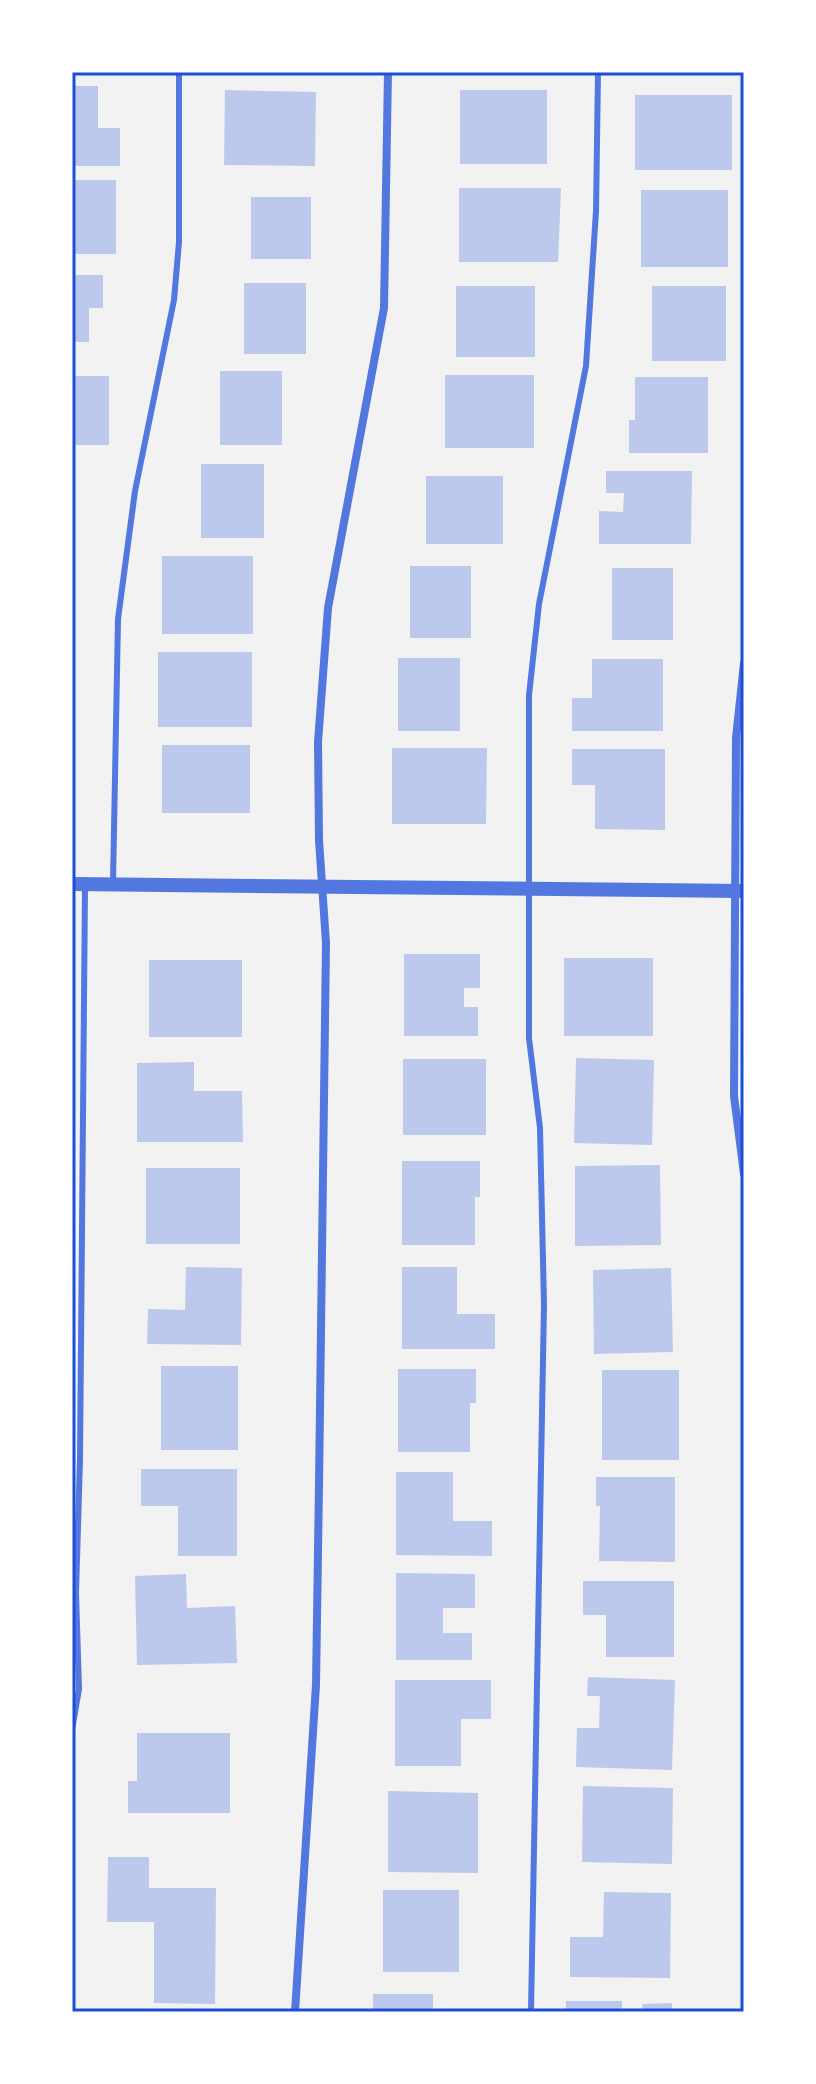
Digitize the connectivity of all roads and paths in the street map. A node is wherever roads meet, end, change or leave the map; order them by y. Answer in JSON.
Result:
{"nodes":[{"id":1,"x":179,"y":72,"type":"edge"},
{"id":2,"x":388,"y":72,"type":"edge"},
{"id":3,"x":598,"y":72,"type":"edge"},
{"id":4,"x":744,"y":663,"type":"edge"},
{"id":5,"x":79,"y":884,"type":"edge"},
{"id":6,"x":113,"y":884,"type":"junction"},
{"id":7,"x":322,"y":886,"type":"junction"},
{"id":8,"x":530,"y":888,"type":"junction"},
{"id":9,"x":740,"y":891,"type":"edge"},
{"id":10,"x":744,"y":1174,"type":"edge"},
{"id":11,"x":72,"y":1730,"type":"edge"},
{"id":12,"x":295,"y":2012,"type":"edge"},
{"id":13,"x":531,"y":2012,"type":"edge"}],
"edges":[{"from":1,"to":6,"type":"lane"},
{"from":2,"to":7,"type":"street"},
{"from":3,"to":8,"type":"lane"},
{"from":4,"to":9,"type":"street"},
{"from":5,"to":6,"type":"street"},
{"from":5,"to":11,"type":"lane"},
{"from":6,"to":7,"type":"street"},
{"from":7,"to":8,"type":"street"},
{"from":7,"to":12,"type":"street"},
{"from":8,"to":9,"type":"street"},
{"from":8,"to":13,"type":"lane"},
{"from":9,"to":10,"type":"street"}]}
